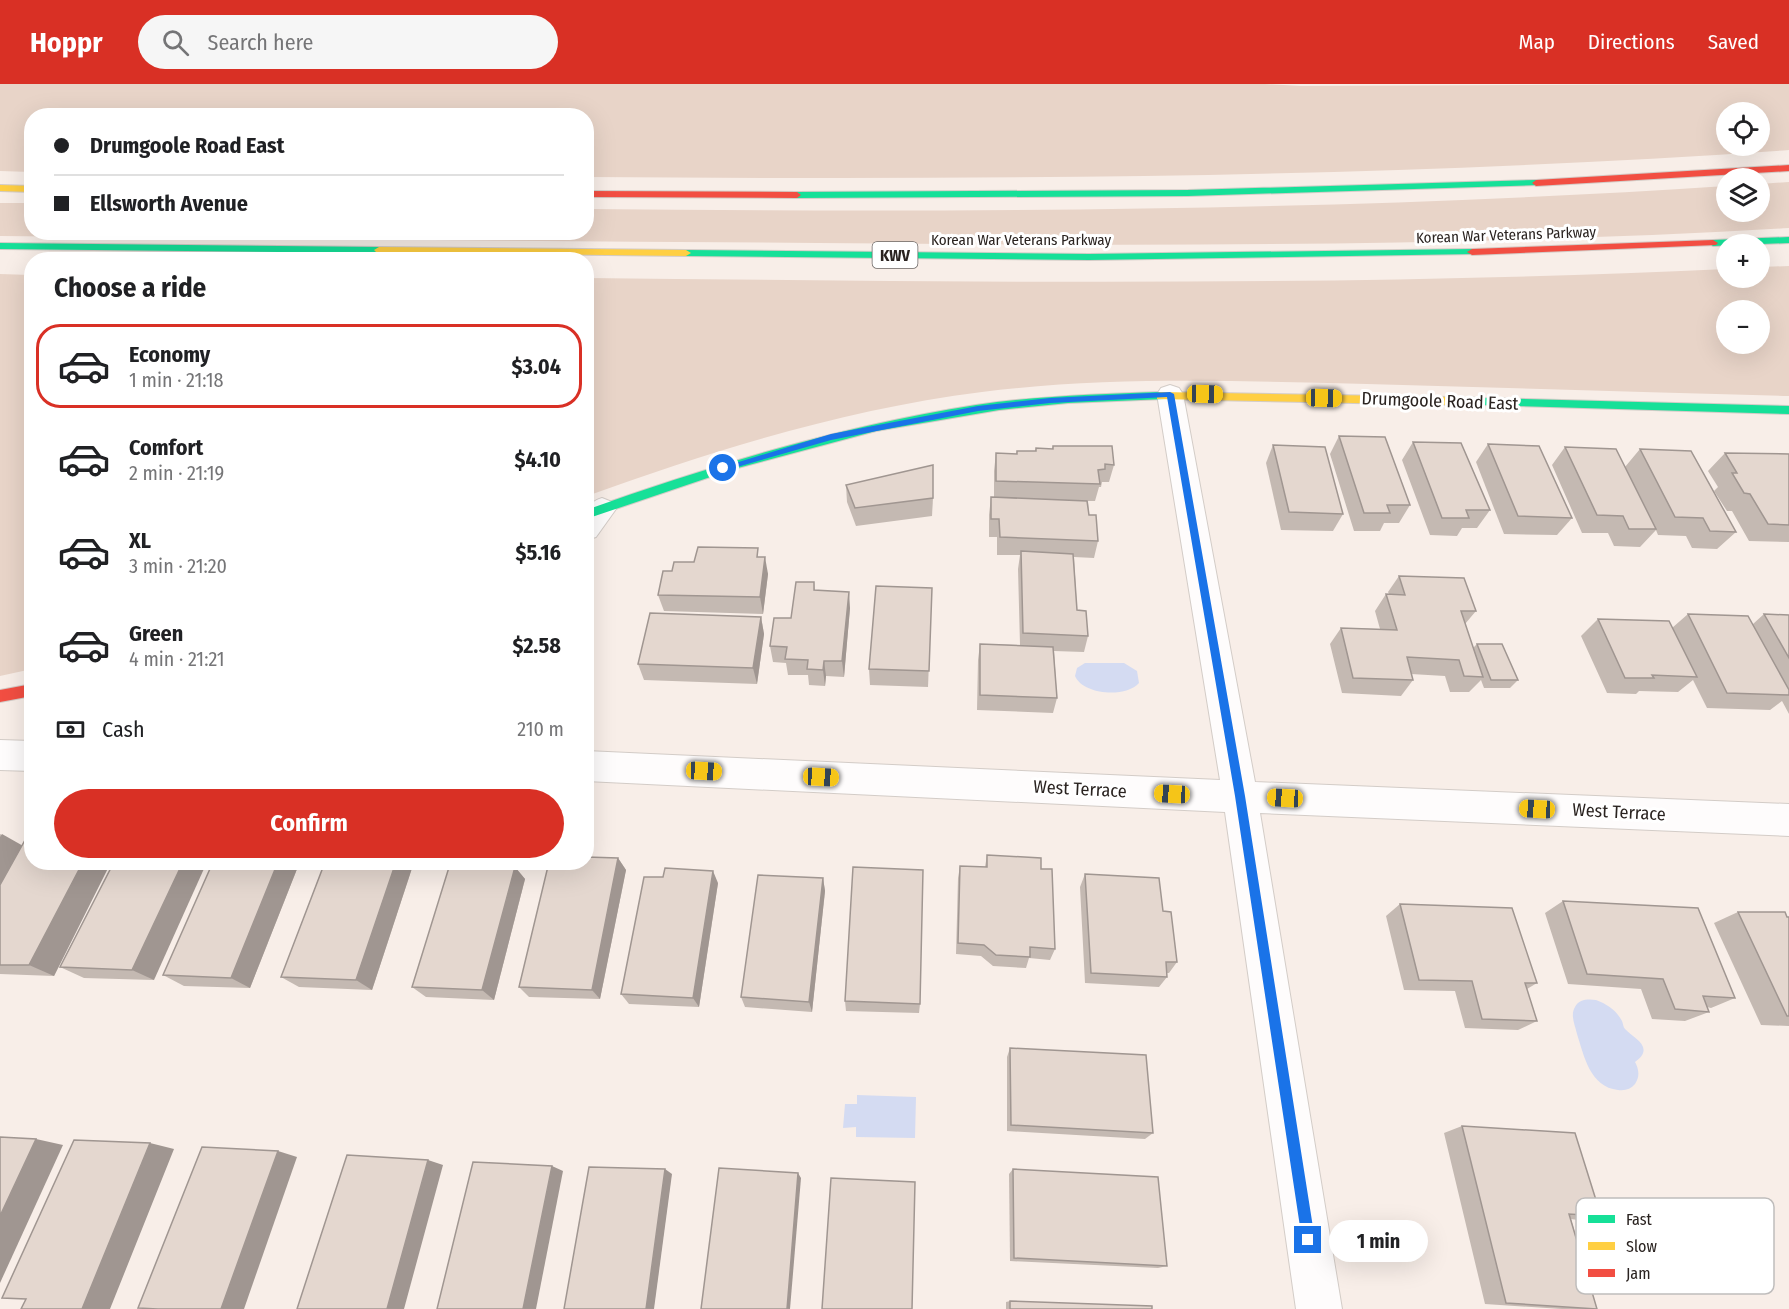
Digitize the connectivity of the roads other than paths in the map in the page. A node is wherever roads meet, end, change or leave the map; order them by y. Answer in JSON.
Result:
{"nodes":[{"id":1,"x":1789,"y":168,"type":"edge"},
{"id":2,"x":0,"y":188,"type":"edge"},
{"id":3,"x":24,"y":189,"type":"edge"},
{"id":4,"x":594,"y":194,"type":"edge"},
{"id":5,"x":1789,"y":240,"type":"edge"},
{"id":6,"x":0,"y":246,"type":"edge"},
{"id":7,"x":1170,"y":394,"type":"junction"},
{"id":8,"x":1789,"y":410,"type":"edge"},
{"id":9,"x":594,"y":517,"type":"edge"},
{"id":10,"x":24,"y":692,"type":"edge"},
{"id":11,"x":0,"y":696,"type":"edge"},
{"id":12,"x":0,"y":755,"type":"edge"},
{"id":13,"x":24,"y":756,"type":"edge"},
{"id":14,"x":594,"y":766,"type":"edge"},
{"id":15,"x":1240,"y":796,"type":"junction"},
{"id":16,"x":1789,"y":820,"type":"edge"},
{"id":17,"x":1319,"y":1309,"type":"edge"}],
"edges":[{"from":1,"to":4,"type":"main road"},
{"from":2,"to":3,"type":"main road"},
{"from":5,"to":6,"type":"main road","name":"Korean War Veterans Parkway","number":"KWV"},
{"from":7,"to":8,"type":"main road","name":"Drumgoole Road East"},
{"from":7,"to":9,"type":"main road","name":"Drumgoole Road East"},
{"from":7,"to":15,"type":"street"},
{"from":10,"to":11,"type":"main road"},
{"from":12,"to":13,"type":"street"},
{"from":14,"to":15,"type":"street","name":"West Terrace"},
{"from":15,"to":16,"type":"street","name":"West Terrace"},
{"from":15,"to":17,"type":"street"}]}
